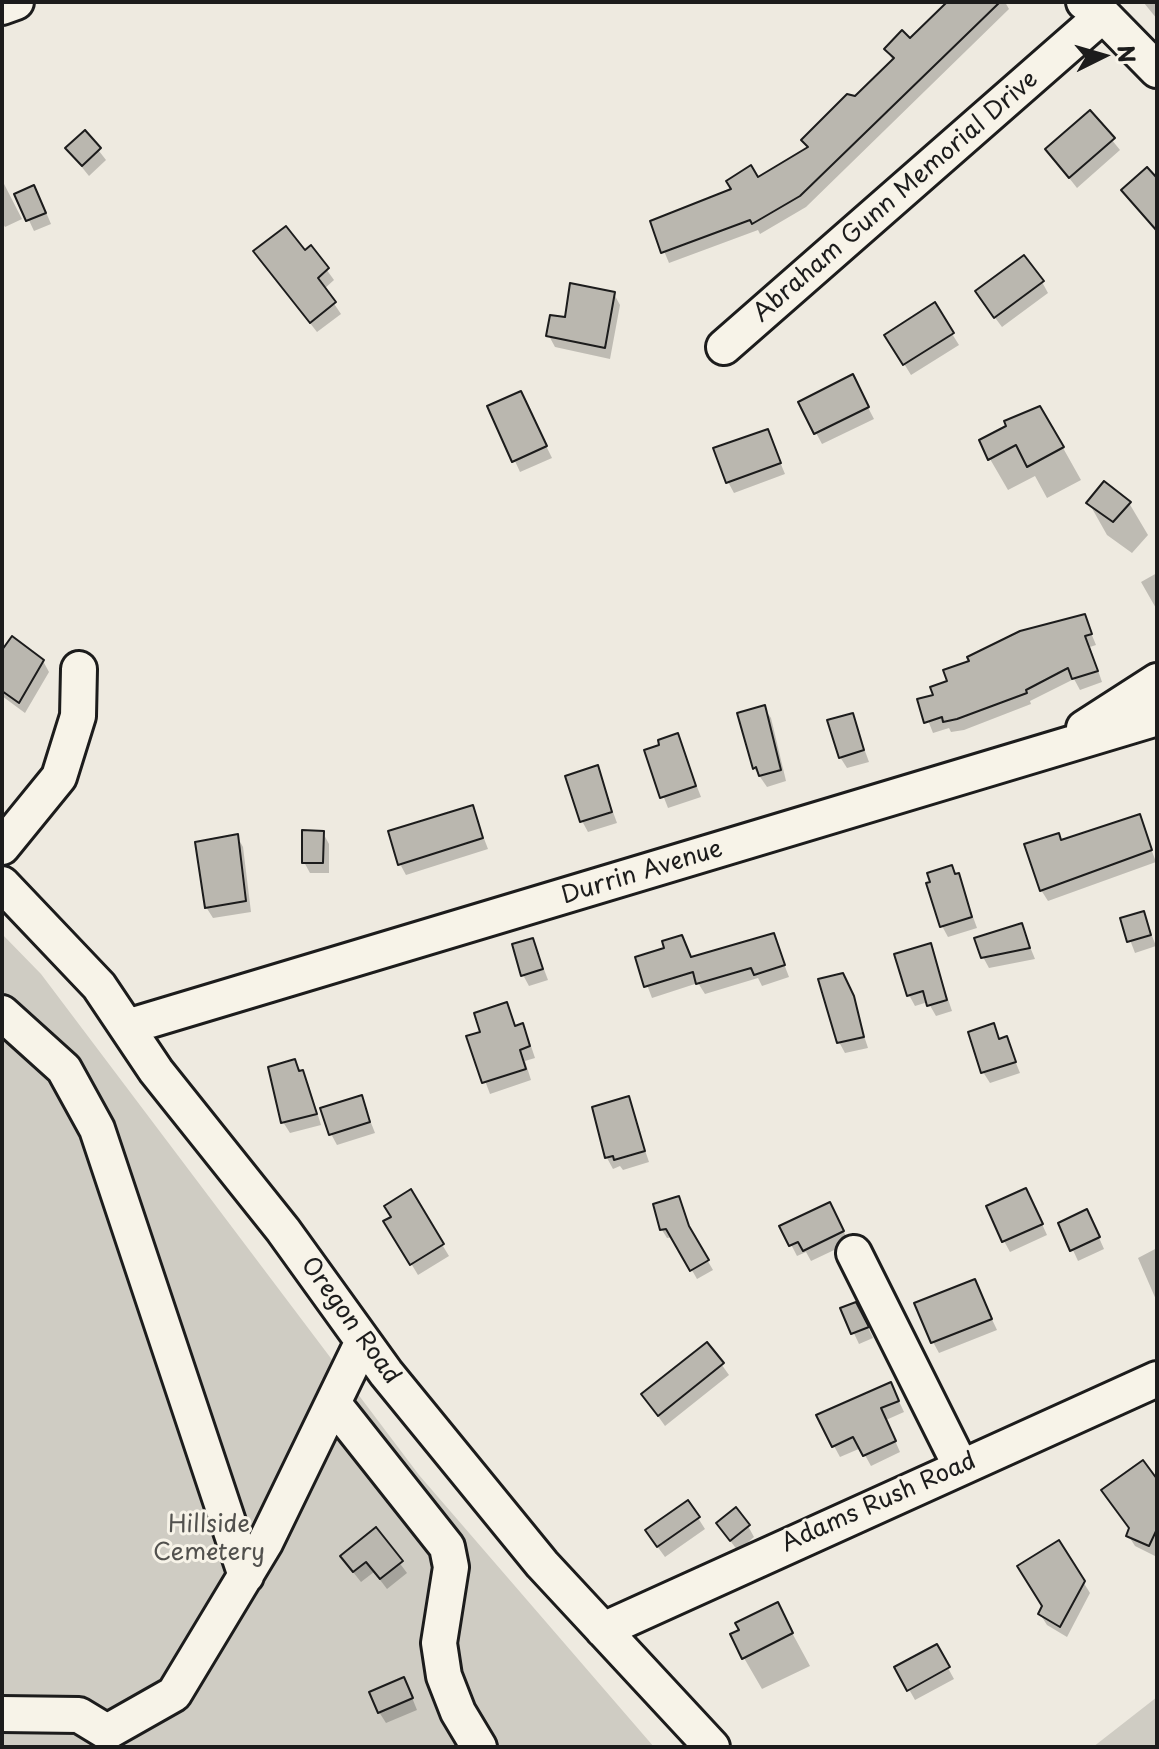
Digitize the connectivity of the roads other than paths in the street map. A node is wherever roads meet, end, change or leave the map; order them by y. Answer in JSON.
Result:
{"nodes":[{"id":1,"x":16,"y":2,"type":"edge"},
{"id":2,"x":2,"y":7,"type":"edge"},
{"id":3,"x":1094,"y":9,"type":"edge"},
{"id":4,"x":1157,"y":70,"type":"edge"},
{"id":5,"x":724,"y":347,"type":"dead end"},
{"id":6,"x":79,"y":669,"type":"dead end"},
{"id":7,"x":1157,"y":681,"type":"edge"},
{"id":8,"x":1157,"y":718,"type":"edge"},
{"id":9,"x":1050,"y":751,"type":"junction"},
{"id":10,"x":2,"y":847,"type":"edge"},
{"id":11,"x":2,"y":884,"type":"edge"},
{"id":12,"x":2,"y":1013,"type":"edge"},
{"id":13,"x":127,"y":1027,"type":"junction"},
{"id":14,"x":854,"y":1253,"type":"dead end"},
{"id":15,"x":363,"y":1341,"type":"junction"},
{"id":16,"x":1157,"y":1379,"type":"edge"},
{"id":17,"x":333,"y":1403,"type":"junction"},
{"id":18,"x":961,"y":1467,"type":"junction"},
{"id":19,"x":246,"y":1576,"type":"junction"},
{"id":20,"x":603,"y":1630,"type":"junction"},
{"id":21,"x":2,"y":1714,"type":"edge"},
{"id":22,"x":105,"y":1739,"type":"edge"},
{"id":23,"x":479,"y":1747,"type":"edge"},
{"id":24,"x":712,"y":1747,"type":"edge"}],
"edges":[{"from":1,"to":2,"type":"street"},
{"from":3,"to":4,"type":"street"},
{"from":3,"to":5,"type":"street","name":"Abraham Gunn Memorial Drive"},
{"from":6,"to":10,"type":"street"},
{"from":7,"to":9,"type":"street"},
{"from":8,"to":9,"type":"street","name":"Durrin Avenue"},
{"from":9,"to":13,"type":"street","name":"Durrin Avenue"},
{"from":11,"to":13,"type":"street","name":"Oregon Road"},
{"from":12,"to":19,"type":"street"},
{"from":13,"to":15,"type":"street","name":"Oregon Road"},
{"from":14,"to":18,"type":"street"},
{"from":15,"to":17,"type":"street"},
{"from":15,"to":20,"type":"street","name":"Oregon Road"},
{"from":16,"to":18,"type":"street","name":"Adams Rush Road"},
{"from":17,"to":19,"type":"street"},
{"from":17,"to":23,"type":"street"},
{"from":18,"to":20,"type":"street","name":"Adams Rush Road"},
{"from":19,"to":22,"type":"street"},
{"from":20,"to":24,"type":"street","name":"Oregon Road"},
{"from":21,"to":22,"type":"street"}]}
